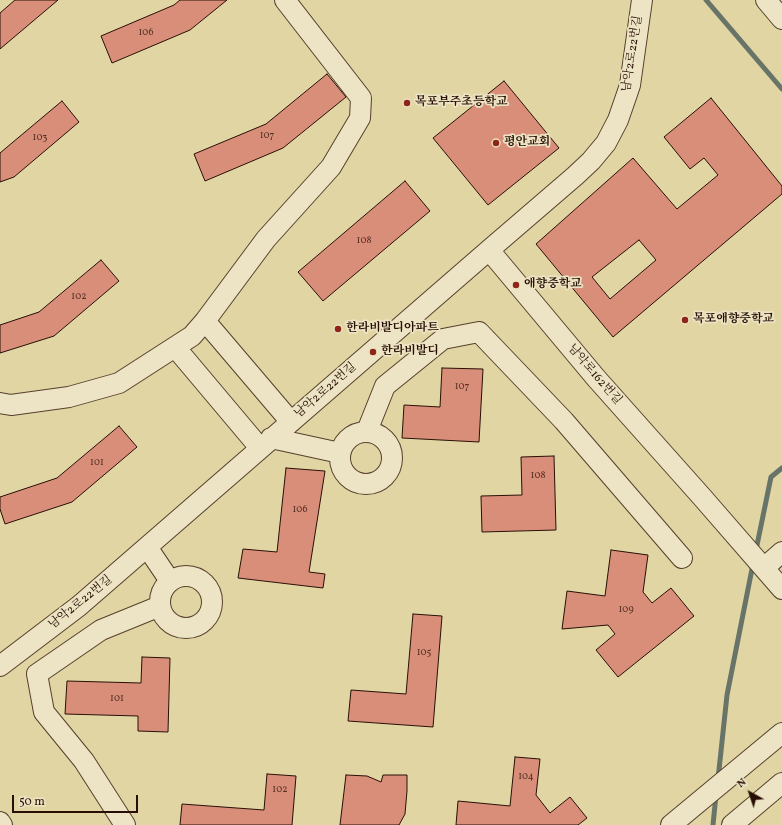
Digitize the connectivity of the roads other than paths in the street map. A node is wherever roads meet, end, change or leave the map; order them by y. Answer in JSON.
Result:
{"nodes":[{"id":1,"x":285,"y":0,"type":"edge"},
{"id":2,"x":766,"y":0,"type":"edge"},
{"id":3,"x":641,"y":9,"type":"edge"},
{"id":4,"x":782,"y":19,"type":"edge"},
{"id":5,"x":489,"y":250,"type":"junction"},
{"id":6,"x":205,"y":321,"type":"junction"},
{"id":7,"x":174,"y":348,"type":"junction"},
{"id":8,"x":0,"y":403,"type":"edge"},
{"id":9,"x":291,"y":422,"type":"junction"},
{"id":10,"x":367,"y":431,"type":"junction"},
{"id":11,"x":266,"y":443,"type":"junction"},
{"id":12,"x":340,"y":453,"type":"junction"},
{"id":13,"x":147,"y":547,"type":"junction"},
{"id":14,"x":782,"y":552,"type":"edge"},
{"id":15,"x":682,"y":558,"type":"dead end"},
{"id":16,"x":762,"y":565,"type":"junction"},
{"id":17,"x":170,"y":581,"type":"junction"},
{"id":18,"x":782,"y":589,"type":"edge"},
{"id":19,"x":160,"y":606,"type":"junction"},
{"id":20,"x":0,"y":666,"type":"edge"},
{"id":21,"x":782,"y":733,"type":"edge"},
{"id":22,"x":782,"y":783,"type":"edge"},
{"id":23,"x":677,"y":820,"type":"edge"},
{"id":24,"x":0,"y":822,"type":"edge"},
{"id":25,"x":735,"y":822,"type":"edge"},
{"id":26,"x":2,"y":825,"type":"edge"},
{"id":27,"x":125,"y":825,"type":"edge"}],
"edges":[{"from":1,"to":6,"type":"street"},
{"from":2,"to":4,"type":"street"},
{"from":3,"to":5,"type":"street","name":"남악2로22번길"},
{"from":5,"to":9,"type":"street","name":"남악2로22번길"},
{"from":5,"to":16,"type":"street","name":"남악로162번길"},
{"from":6,"to":7,"type":"street"},
{"from":6,"to":9,"type":"street"},
{"from":7,"to":8,"type":"street"},
{"from":7,"to":11,"type":"street"},
{"from":9,"to":11,"type":"street","name":"남악2로22번길"},
{"from":10,"to":12,"type":"street"},
{"from":10,"to":12,"type":"street"},
{"from":10,"to":15,"type":"street"},
{"from":11,"to":12,"type":"street"},
{"from":11,"to":13,"type":"street","name":"남악2로22번길"},
{"from":13,"to":17,"type":"street"},
{"from":13,"to":20,"type":"street","name":"남악2로22번길"},
{"from":14,"to":16,"type":"street"},
{"from":16,"to":18,"type":"street"},
{"from":17,"to":19,"type":"street"},
{"from":17,"to":19,"type":"street"},
{"from":19,"to":27,"type":"street"},
{"from":21,"to":23,"type":"street"},
{"from":22,"to":25,"type":"street"},
{"from":24,"to":26,"type":"street"}]}
